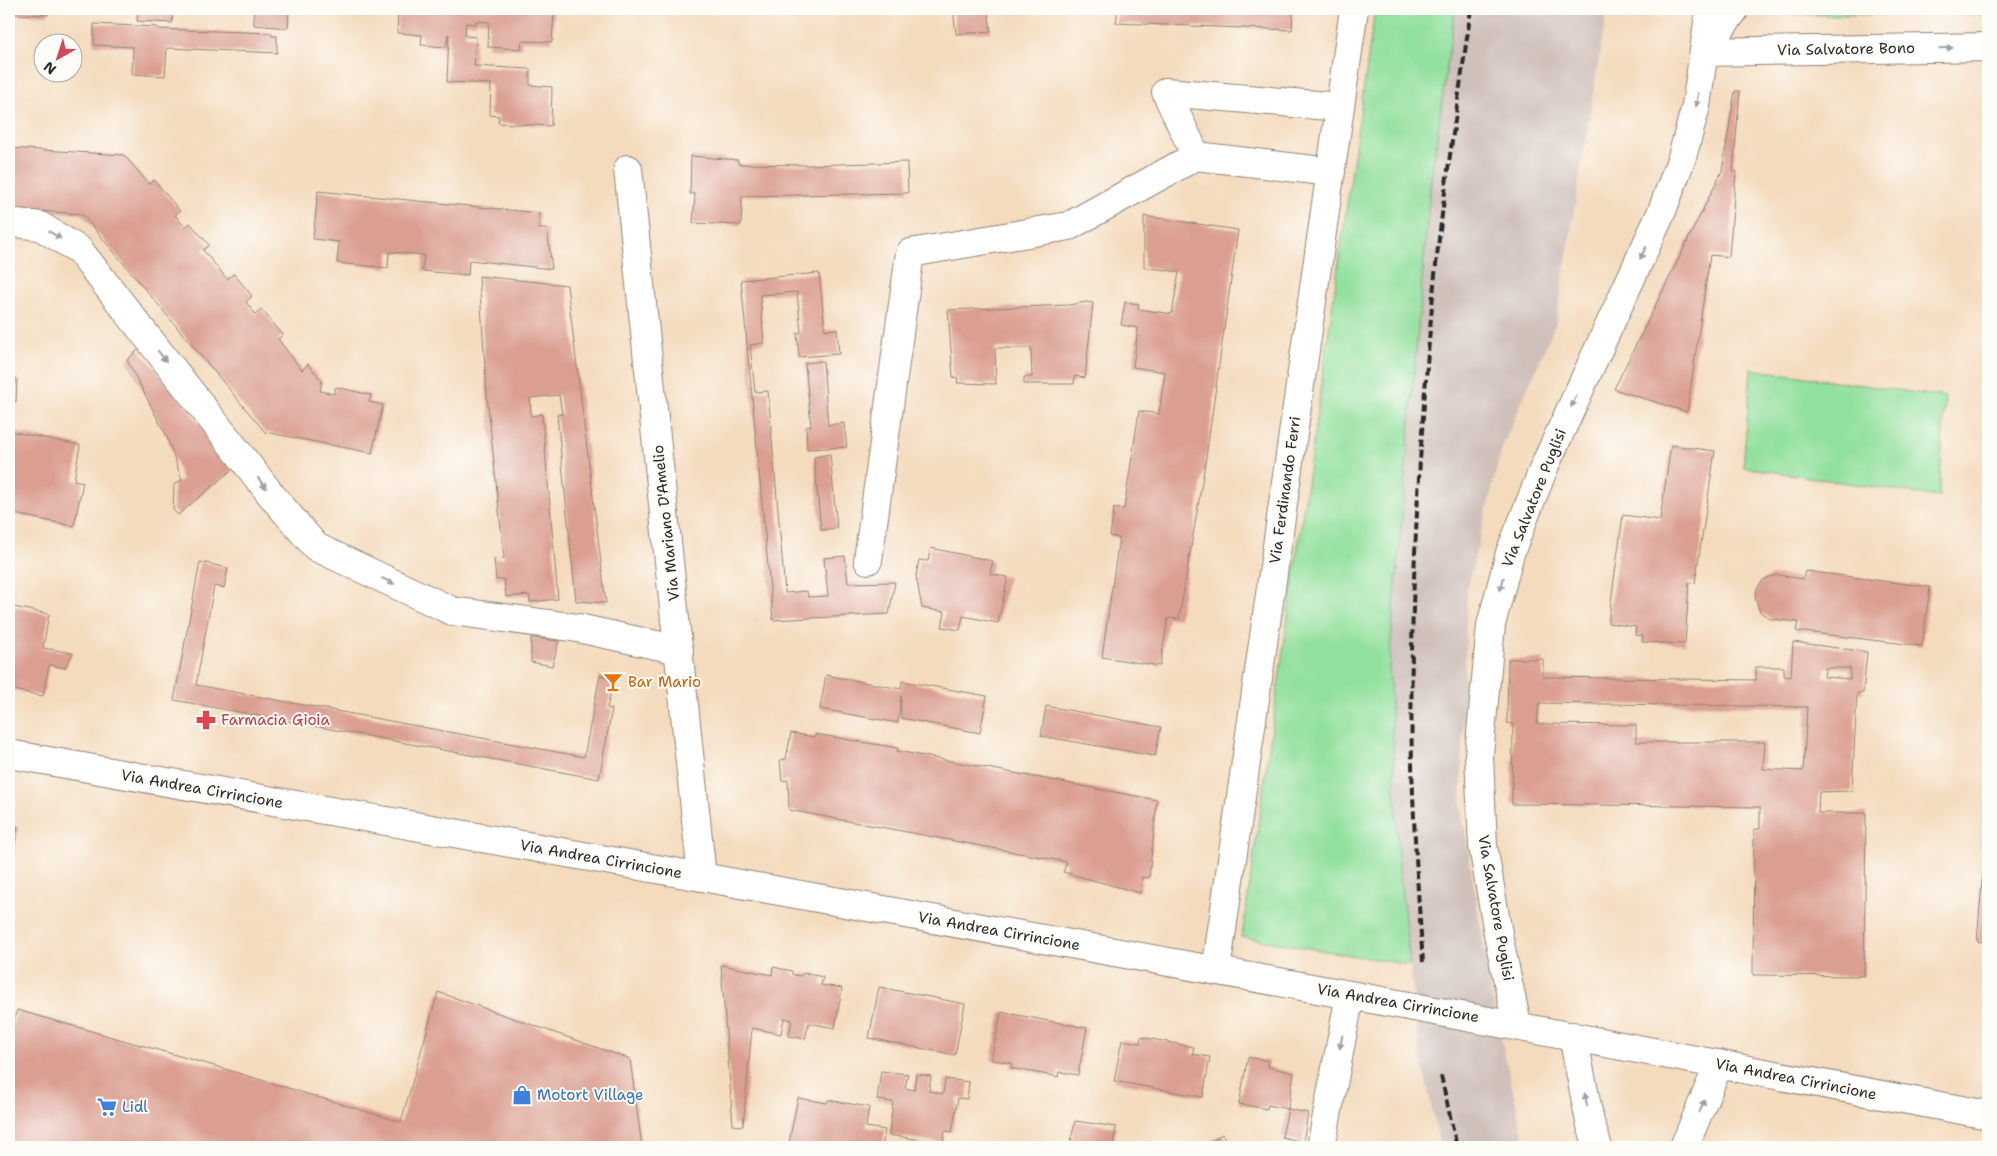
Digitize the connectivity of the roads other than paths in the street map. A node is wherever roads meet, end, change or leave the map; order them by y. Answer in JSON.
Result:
{"nodes":[{"id":1,"x":1354,"y":9,"type":"edge"},
{"id":2,"x":1710,"y":9,"type":"edge"},
{"id":3,"x":1734,"y":9,"type":"edge"},
{"id":4,"x":1988,"y":47,"type":"edge"},
{"id":5,"x":1704,"y":52,"type":"junction"},
{"id":6,"x":1340,"y":107,"type":"junction"},
{"id":7,"x":1196,"y":156,"type":"junction"},
{"id":8,"x":628,"y":169,"type":"dead end"},
{"id":9,"x":1331,"y":172,"type":"junction"},
{"id":10,"x":9,"y":222,"type":"edge"},
{"id":11,"x":868,"y":560,"type":"dead end"},
{"id":12,"x":679,"y":650,"type":"junction"},
{"id":13,"x":9,"y":754,"type":"edge"},
{"id":14,"x":702,"y":877,"type":"junction"},
{"id":15,"x":1216,"y":971,"type":"junction"},
{"id":16,"x":1350,"y":995,"type":"junction"},
{"id":17,"x":1517,"y":1025,"type":"junction"},
{"id":18,"x":1573,"y":1036,"type":"junction"},
{"id":19,"x":1719,"y":1064,"type":"junction"},
{"id":20,"x":1988,"y":1115,"type":"edge"},
{"id":21,"x":1321,"y":1147,"type":"edge"},
{"id":22,"x":1598,"y":1147,"type":"edge"},
{"id":23,"x":1684,"y":1147,"type":"edge"}],
"edges":[{"from":1,"to":6,"type":"street","name":"Via Ferdinando Ferri"},
{"from":2,"to":5,"type":"street","name":"Via Salvatore Puglisi"},
{"from":3,"to":5,"type":"street","name":"Via Salvatore Puglisi"},
{"from":5,"to":4,"type":"street","name":"Via Salvatore Bono","one_way":true},
{"from":5,"to":17,"type":"street","name":"Via Salvatore Puglisi","one_way":true},
{"from":6,"to":7,"type":"street"},
{"from":6,"to":9,"type":"street","name":"Via Ferdinando Ferri"},
{"from":7,"to":9,"type":"street"},
{"from":7,"to":11,"type":"street"},
{"from":8,"to":12,"type":"street","name":"Via Mariano D'Amelio"},
{"from":9,"to":15,"type":"street","name":"Via Ferdinando Ferri"},
{"from":10,"to":12,"type":"street","one_way":true},
{"from":12,"to":14,"type":"street","name":"Via Mariano D'Amelio"},
{"from":13,"to":14,"type":"street","name":"Via Andrea Cirrincione"},
{"from":14,"to":15,"type":"street","name":"Via Andrea Cirrincione"},
{"from":15,"to":16,"type":"street","name":"Via Andrea Cirrincione"},
{"from":16,"to":17,"type":"street","name":"Via Andrea Cirrincione"},
{"from":16,"to":21,"type":"street","one_way":true},
{"from":17,"to":18,"type":"street","name":"Via Andrea Cirrincione"},
{"from":18,"to":19,"type":"street","name":"Via Andrea Cirrincione"},
{"from":22,"to":18,"type":"street","one_way":true},
{"from":19,"to":20,"type":"street","name":"Via Andrea Cirrincione"},
{"from":23,"to":19,"type":"street","one_way":true}]}
